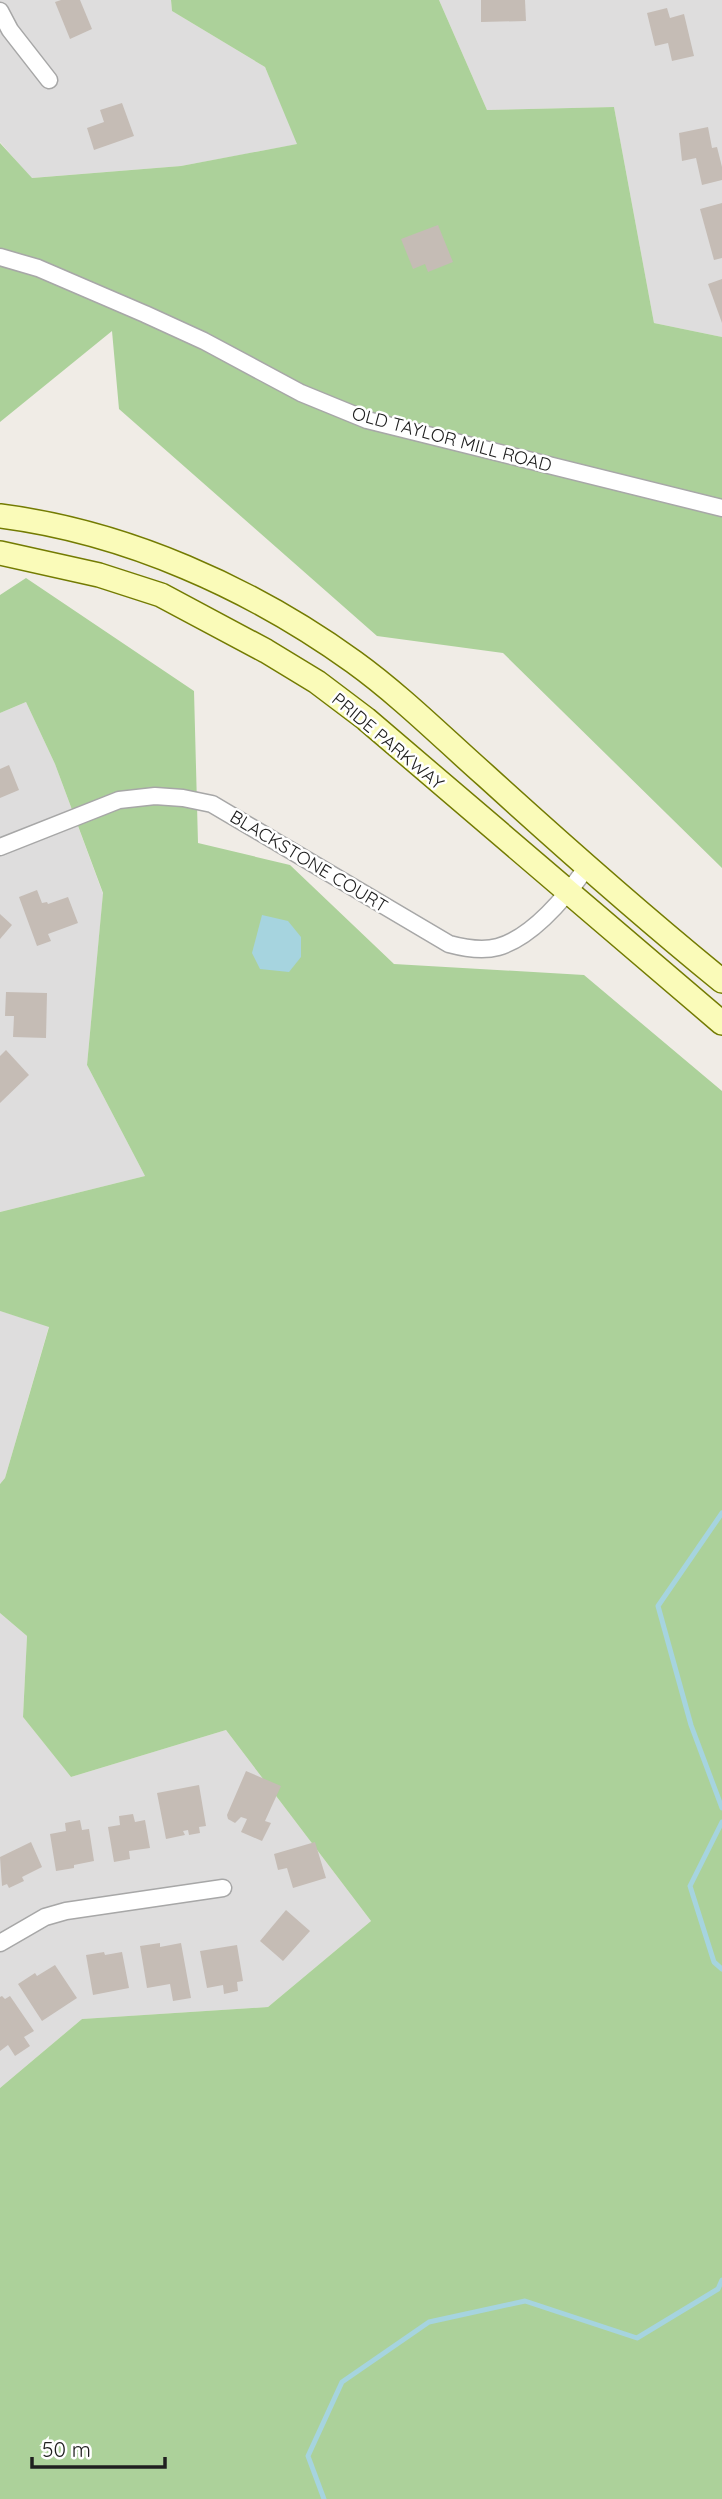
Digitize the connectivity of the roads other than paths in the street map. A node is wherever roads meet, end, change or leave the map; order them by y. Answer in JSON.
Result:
{"nodes":[{"id":1,"x":0,"y":11,"type":"edge"},
{"id":2,"x":49,"y":80,"type":"dead end"},
{"id":3,"x":0,"y":257,"type":"edge"},
{"id":4,"x":722,"y":508,"type":"edge"},
{"id":5,"x":0,"y":516,"type":"edge"},
{"id":6,"x":0,"y":553,"type":"edge"},
{"id":7,"x":0,"y":847,"type":"edge"},
{"id":8,"x":587,"y":867,"type":"junction"},
{"id":9,"x":568,"y":894,"type":"junction"},
{"id":10,"x":722,"y":981,"type":"edge"},
{"id":11,"x":722,"y":1023,"type":"edge"},
{"id":12,"x":223,"y":1888,"type":"dead end"},
{"id":13,"x":0,"y":1943,"type":"edge"}],
"edges":[{"from":1,"to":2,"type":"street"},
{"from":3,"to":4,"type":"street","name":"OLD TAYLOR MILL ROAD"},
{"from":5,"to":8,"type":"main road","name":"PRIDE PARKWAY"},
{"from":6,"to":9,"type":"main road","name":"PRIDE PARKWAY"},
{"from":7,"to":9,"type":"street","name":"BLACKSTONE COURT"},
{"from":8,"to":9,"type":"street","name":"BLACKSTONE COURT"},
{"from":8,"to":10,"type":"main road","name":"PRIDE PARKWAY"},
{"from":9,"to":11,"type":"main road","name":"PRIDE PARKWAY"},
{"from":12,"to":13,"type":"street"}]}
